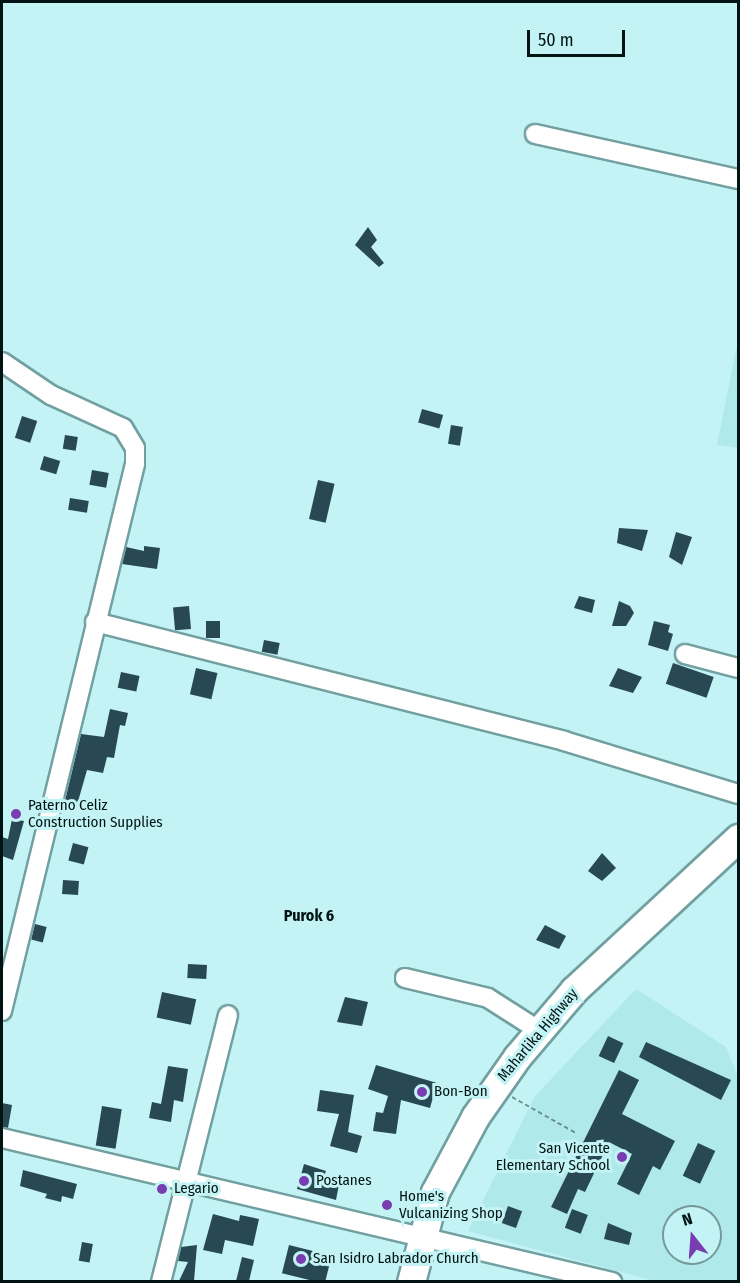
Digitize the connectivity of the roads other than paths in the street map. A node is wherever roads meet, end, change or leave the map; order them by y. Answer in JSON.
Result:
{"nodes":[{"id":1,"x":535,"y":134,"type":"dead end"},
{"id":2,"x":738,"y":179,"type":"edge"},
{"id":3,"x":2,"y":363,"type":"edge"},
{"id":4,"x":95,"y":622,"type":"junction"},
{"id":5,"x":685,"y":654,"type":"dead end"},
{"id":6,"x":738,"y":668,"type":"edge"},
{"id":7,"x":738,"y":794,"type":"edge"},
{"id":8,"x":738,"y":838,"type":"edge"},
{"id":9,"x":405,"y":978,"type":"dead end"},
{"id":10,"x":2,"y":1011,"type":"edge"},
{"id":11,"x":228,"y":1015,"type":"dead end"},
{"id":12,"x":538,"y":1030,"type":"junction"},
{"id":13,"x":2,"y":1138,"type":"edge"},
{"id":14,"x":186,"y":1183,"type":"junction"},
{"id":15,"x":422,"y":1235,"type":"junction"},
{"id":16,"x":161,"y":1281,"type":"edge"},
{"id":17,"x":411,"y":1281,"type":"edge"},
{"id":18,"x":612,"y":1281,"type":"edge"}],
"edges":[{"from":1,"to":2,"type":"street"},
{"from":3,"to":4,"type":"street"},
{"from":4,"to":7,"type":"street"},
{"from":4,"to":10,"type":"street"},
{"from":5,"to":6,"type":"street"},
{"from":8,"to":12,"type":"highway","name":"Maharlika Highway"},
{"from":9,"to":12,"type":"street"},
{"from":11,"to":14,"type":"street"},
{"from":12,"to":15,"type":"highway","name":"Maharlika Highway"},
{"from":13,"to":14,"type":"street"},
{"from":14,"to":15,"type":"street"},
{"from":14,"to":16,"type":"street"},
{"from":15,"to":17,"type":"highway","name":"Maharlika Highway"},
{"from":15,"to":18,"type":"street"}]}
